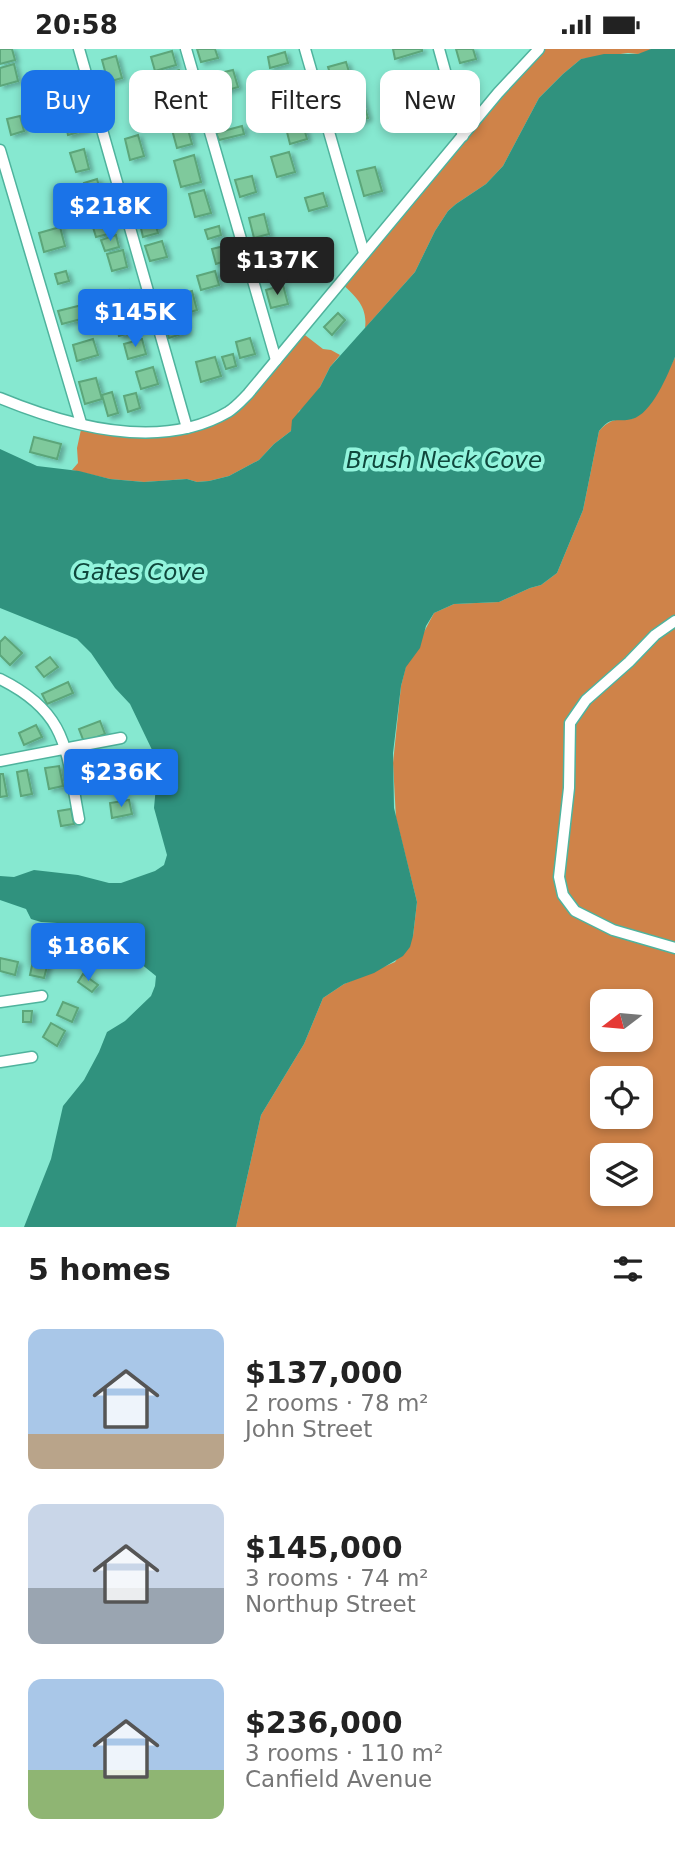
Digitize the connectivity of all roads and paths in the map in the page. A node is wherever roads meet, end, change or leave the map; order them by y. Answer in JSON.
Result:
{"nodes":[{"id":1,"x":79,"y":49,"type":"edge"},
{"id":2,"x":186,"y":49,"type":"edge"},
{"id":3,"x":305,"y":49,"type":"edge"},
{"id":4,"x":439,"y":49,"type":"edge"},
{"id":5,"x":539,"y":49,"type":"edge"},
{"id":6,"x":463,"y":136,"type":"junction"},
{"id":7,"x":0,"y":150,"type":"edge"},
{"id":8,"x":365,"y":253,"type":"junction"},
{"id":9,"x":276,"y":360,"type":"junction"},
{"id":10,"x":0,"y":398,"type":"edge"},
{"id":11,"x":81,"y":423,"type":"junction"},
{"id":12,"x":187,"y":428,"type":"junction"},
{"id":13,"x":675,"y":621,"type":"edge"},
{"id":14,"x":0,"y":679,"type":"edge"},
{"id":15,"x":121,"y":738,"type":"dead end"},
{"id":16,"x":66,"y":748,"type":"junction"},
{"id":17,"x":0,"y":761,"type":"edge"},
{"id":18,"x":79,"y":819,"type":"dead end"},
{"id":19,"x":675,"y":948,"type":"edge"},
{"id":20,"x":42,"y":996,"type":"dead end"},
{"id":21,"x":0,"y":1002,"type":"edge"},
{"id":22,"x":32,"y":1057,"type":"dead end"},
{"id":23,"x":0,"y":1062,"type":"edge"}],
"edges":[{"from":1,"to":12,"type":"street"},
{"from":2,"to":9,"type":"street"},
{"from":3,"to":8,"type":"street"},
{"from":4,"to":6,"type":"street"},
{"from":5,"to":6,"type":"street"},
{"from":6,"to":8,"type":"street"},
{"from":7,"to":11,"type":"street"},
{"from":8,"to":9,"type":"street"},
{"from":9,"to":12,"type":"street"},
{"from":10,"to":11,"type":"street"},
{"from":11,"to":12,"type":"street"},
{"from":13,"to":19,"type":"street"},
{"from":14,"to":16,"type":"street"},
{"from":15,"to":16,"type":"street"},
{"from":16,"to":17,"type":"street"},
{"from":16,"to":18,"type":"street"},
{"from":20,"to":21,"type":"street"},
{"from":22,"to":23,"type":"street"}]}
